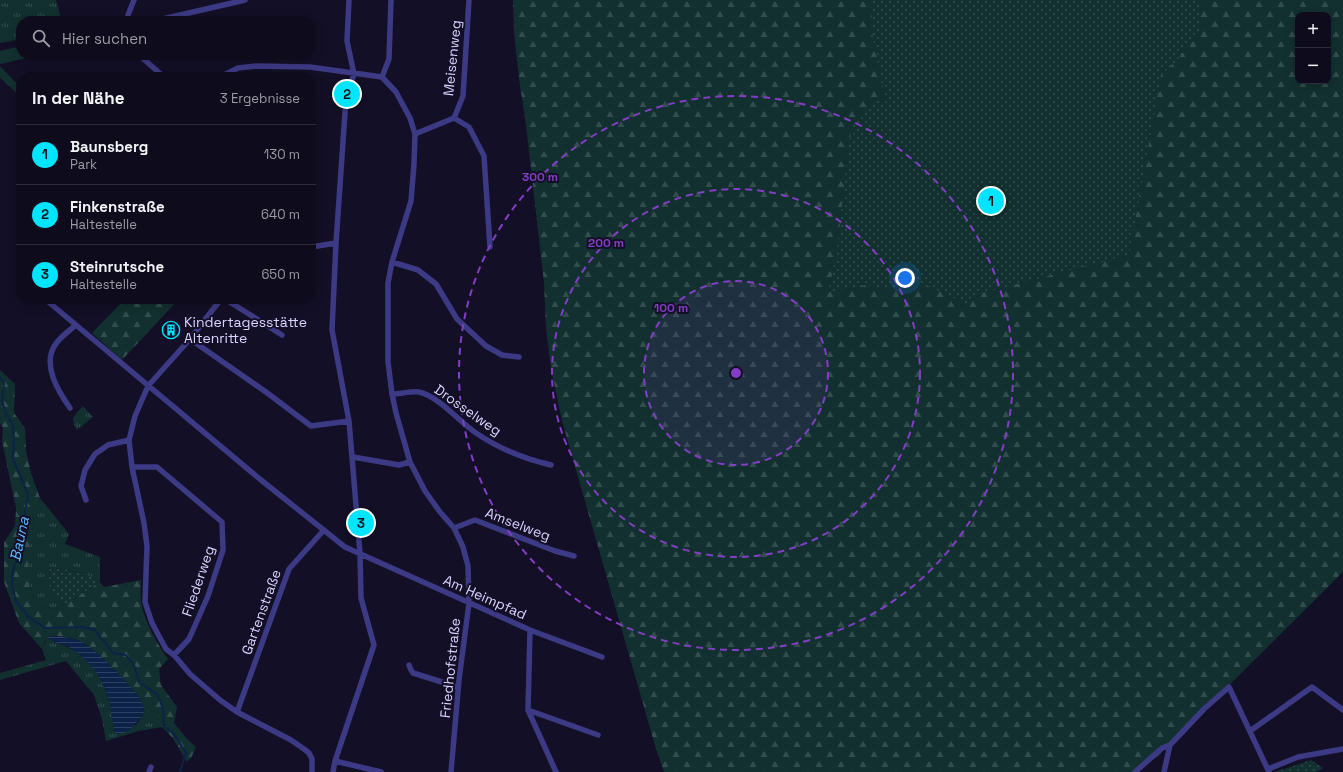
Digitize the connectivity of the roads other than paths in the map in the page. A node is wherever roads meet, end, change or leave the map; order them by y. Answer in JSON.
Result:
{"nodes":[{"id":1,"x":134,"y":0,"type":"edge"},
{"id":2,"x":244,"y":0,"type":"edge"},
{"id":3,"x":349,"y":0,"type":"edge"},
{"id":4,"x":391,"y":0,"type":"edge"},
{"id":5,"x":469,"y":0,"type":"edge"},
{"id":6,"x":128,"y":16,"type":"edge"},
{"id":7,"x":175,"y":16,"type":"edge"},
{"id":8,"x":145,"y":60,"type":"edge"},
{"id":9,"x":158,"y":72,"type":"edge"},
{"id":10,"x":230,"y":72,"type":"edge"},
{"id":11,"x":354,"y":74,"type":"junction"},
{"id":12,"x":382,"y":77,"type":"junction"},
{"id":13,"x":454,"y":118,"type":"junction"},
{"id":14,"x":415,"y":134,"type":"junction"},
{"id":15,"x":336,"y":243,"type":"junction"},
{"id":16,"x":316,"y":246,"type":"edge"},
{"id":17,"x":490,"y":246,"type":"dead end"},
{"id":18,"x":392,"y":262,"type":"junction"},
{"id":19,"x":52,"y":304,"type":"edge"},
{"id":20,"x":217,"y":304,"type":"edge"},
{"id":21,"x":233,"y":304,"type":"edge"},
{"id":22,"x":76,"y":325,"type":"junction"},
{"id":23,"x":282,"y":335,"type":"dead end"},
{"id":24,"x":190,"y":339,"type":"junction"},
{"id":25,"x":519,"y":357,"type":"dead end"},
{"id":26,"x":148,"y":386,"type":"junction"},
{"id":27,"x":392,"y":394,"type":"junction"},
{"id":28,"x":70,"y":408,"type":"dead end"},
{"id":29,"x":349,"y":421,"type":"junction"},
{"id":30,"x":129,"y":440,"type":"junction"},
{"id":31,"x":353,"y":457,"type":"junction"},
{"id":32,"x":410,"y":462,"type":"junction"},
{"id":33,"x":551,"y":465,"type":"dead end"},
{"id":34,"x":132,"y":467,"type":"junction"},
{"id":35,"x":86,"y":500,"type":"dead end"},
{"id":36,"x":454,"y":528,"type":"junction"},
{"id":37,"x":323,"y":531,"type":"junction"},
{"id":38,"x":360,"y":553,"type":"junction"},
{"id":39,"x":574,"y":556,"type":"dead end"},
{"id":40,"x":469,"y":603,"type":"junction"},
{"id":41,"x":530,"y":630,"type":"junction"},
{"id":42,"x":174,"y":655,"type":"junction"},
{"id":43,"x":602,"y":657,"type":"dead end"},
{"id":44,"x":409,"y":665,"type":"dead end"},
{"id":45,"x":458,"y":687,"type":"junction"},
{"id":46,"x":528,"y":710,"type":"junction"},
{"id":47,"x":1343,"y":710,"type":"edge"},
{"id":48,"x":237,"y":712,"type":"junction"},
{"id":49,"x":1250,"y":731,"type":"junction"},
{"id":50,"x":598,"y":735,"type":"dead end"},
{"id":51,"x":1170,"y":745,"type":"junction"},
{"id":52,"x":1343,"y":749,"type":"edge"},
{"id":53,"x":335,"y":761,"type":"junction"},
{"id":54,"x":1268,"y":771,"type":"edge"},
{"id":55,"x":312,"y":772,"type":"edge"},
{"id":56,"x":333,"y":772,"type":"edge"},
{"id":57,"x":381,"y":772,"type":"edge"},
{"id":58,"x":451,"y":772,"type":"edge"},
{"id":59,"x":556,"y":772,"type":"edge"},
{"id":60,"x":1135,"y":772,"type":"edge"},
{"id":61,"x":1164,"y":772,"type":"edge"}],
"edges":[{"from":1,"to":6,"type":"street"},
{"from":2,"to":7,"type":"street"},
{"from":3,"to":11,"type":"street"},
{"from":4,"to":12,"type":"street"},
{"from":5,"to":13,"type":"street","name":"Meisenweg"},
{"from":8,"to":9,"type":"street"},
{"from":10,"to":11,"type":"street"},
{"from":11,"to":12,"type":"street"},
{"from":11,"to":15,"type":"street"},
{"from":12,"to":14,"type":"street"},
{"from":13,"to":14,"type":"street"},
{"from":13,"to":17,"type":"street"},
{"from":14,"to":18,"type":"street","name":"Friedhofstraße"},
{"from":15,"to":16,"type":"street"},
{"from":15,"to":29,"type":"street"},
{"from":18,"to":25,"type":"street"},
{"from":18,"to":27,"type":"street","name":"Friedhofstraße"},
{"from":19,"to":22,"type":"street","name":"Am Heimpfad"},
{"from":20,"to":24,"type":"street"},
{"from":21,"to":23,"type":"street"},
{"from":22,"to":26,"type":"street","name":"Am Heimpfad"},
{"from":22,"to":28,"type":"street"},
{"from":24,"to":26,"type":"street"},
{"from":24,"to":29,"type":"street"},
{"from":26,"to":30,"type":"street"},
{"from":26,"to":37,"type":"street","name":"Am Heimpfad"},
{"from":27,"to":32,"type":"street","name":"Friedhofstraße"},
{"from":27,"to":33,"type":"street","name":"Drosselweg"},
{"from":29,"to":31,"type":"street"},
{"from":30,"to":34,"type":"street"},
{"from":30,"to":35,"type":"street"},
{"from":31,"to":32,"type":"street"},
{"from":31,"to":38,"type":"street"},
{"from":32,"to":36,"type":"street","name":"Friedhofstraße"},
{"from":34,"to":42,"type":"street"},
{"from":34,"to":42,"type":"street","name":"Fliederweg"},
{"from":36,"to":39,"type":"street","name":"Amselweg"},
{"from":36,"to":40,"type":"street","name":"Friedhofstraße"},
{"from":37,"to":38,"type":"street","name":"Am Heimpfad"},
{"from":37,"to":48,"type":"street","name":"Gartenstraße"},
{"from":38,"to":40,"type":"street","name":"Am Heimpfad"},
{"from":38,"to":53,"type":"street"},
{"from":40,"to":41,"type":"street","name":"Am Heimpfad"},
{"from":40,"to":45,"type":"street","name":"Friedhofstraße"},
{"from":41,"to":43,"type":"street","name":"Am Heimpfad"},
{"from":41,"to":46,"type":"street"},
{"from":42,"to":48,"type":"street"},
{"from":44,"to":45,"type":"street"},
{"from":45,"to":58,"type":"street","name":"Friedhofstraße"},
{"from":46,"to":50,"type":"street"},
{"from":46,"to":59,"type":"street"},
{"from":47,"to":49,"type":"street"},
{"from":48,"to":55,"type":"street"},
{"from":49,"to":51,"type":"street"},
{"from":49,"to":54,"type":"street"},
{"from":51,"to":60,"type":"street"},
{"from":51,"to":61,"type":"street"},
{"from":52,"to":54,"type":"street"},
{"from":53,"to":56,"type":"street"},
{"from":53,"to":57,"type":"street"}]}
